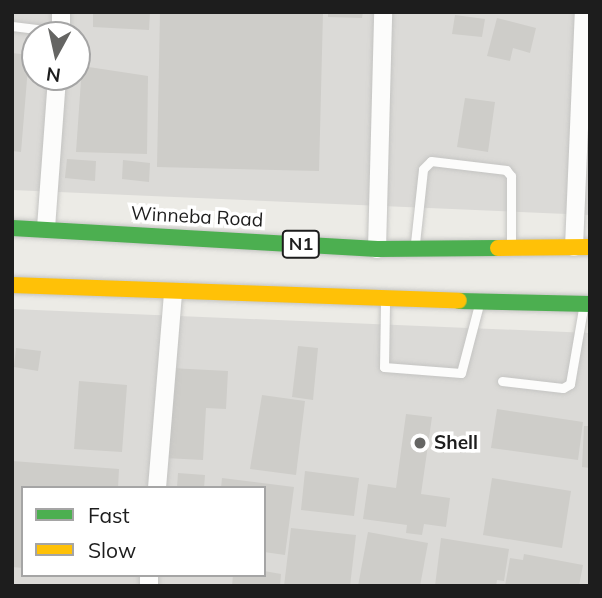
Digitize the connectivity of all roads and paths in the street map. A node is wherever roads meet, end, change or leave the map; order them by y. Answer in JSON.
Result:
{"nodes":[{"id":1,"x":383,"y":12,"type":"edge"},
{"id":2,"x":584,"y":12,"type":"edge"},
{"id":3,"x":586,"y":62,"type":"edge"},
{"id":4,"x":56,"y":91,"type":"edge"},
{"id":5,"x":12,"y":228,"type":"edge"},
{"id":6,"x":46,"y":228,"type":"junction"},
{"id":7,"x":582,"y":247,"type":"edge"},
{"id":8,"x":377,"y":248,"type":"junction"},
{"id":9,"x":415,"y":249,"type":"junction"},
{"id":10,"x":512,"y":249,"type":"junction"},
{"id":11,"x":12,"y":285,"type":"edge"},
{"id":12,"x":173,"y":295,"type":"junction"},
{"id":13,"x":385,"y":300,"type":"junction"},
{"id":14,"x":480,"y":302,"type":"junction"},
{"id":15,"x":587,"y":304,"type":"edge"},
{"id":16,"x":502,"y":381,"type":"dead end"},
{"id":17,"x":157,"y":486,"type":"edge"}],
"edges":[{"from":1,"to":8,"type":"street"},
{"from":2,"to":3,"type":"street"},
{"from":3,"to":7,"type":"street"},
{"from":4,"to":6,"type":"street"},
{"from":5,"to":6,"type":"highway","name":"Winneba Road","number":"N1"},
{"from":6,"to":8,"type":"highway","name":"Winneba Road","number":"N1"},
{"from":7,"to":10,"type":"highway","name":"Winneba Road","number":"N1"},
{"from":8,"to":9,"type":"highway","name":"Winneba Road","number":"N1"},
{"from":9,"to":10,"type":"highway","name":"Winneba Road","number":"N1"},
{"from":9,"to":10,"type":"lane"},
{"from":11,"to":12,"type":"highway"},
{"from":12,"to":13,"type":"highway"},
{"from":12,"to":17,"type":"street"},
{"from":13,"to":14,"type":"highway"},
{"from":13,"to":14,"type":"lane"},
{"from":14,"to":15,"type":"highway"},
{"from":15,"to":16,"type":"lane"}]}
